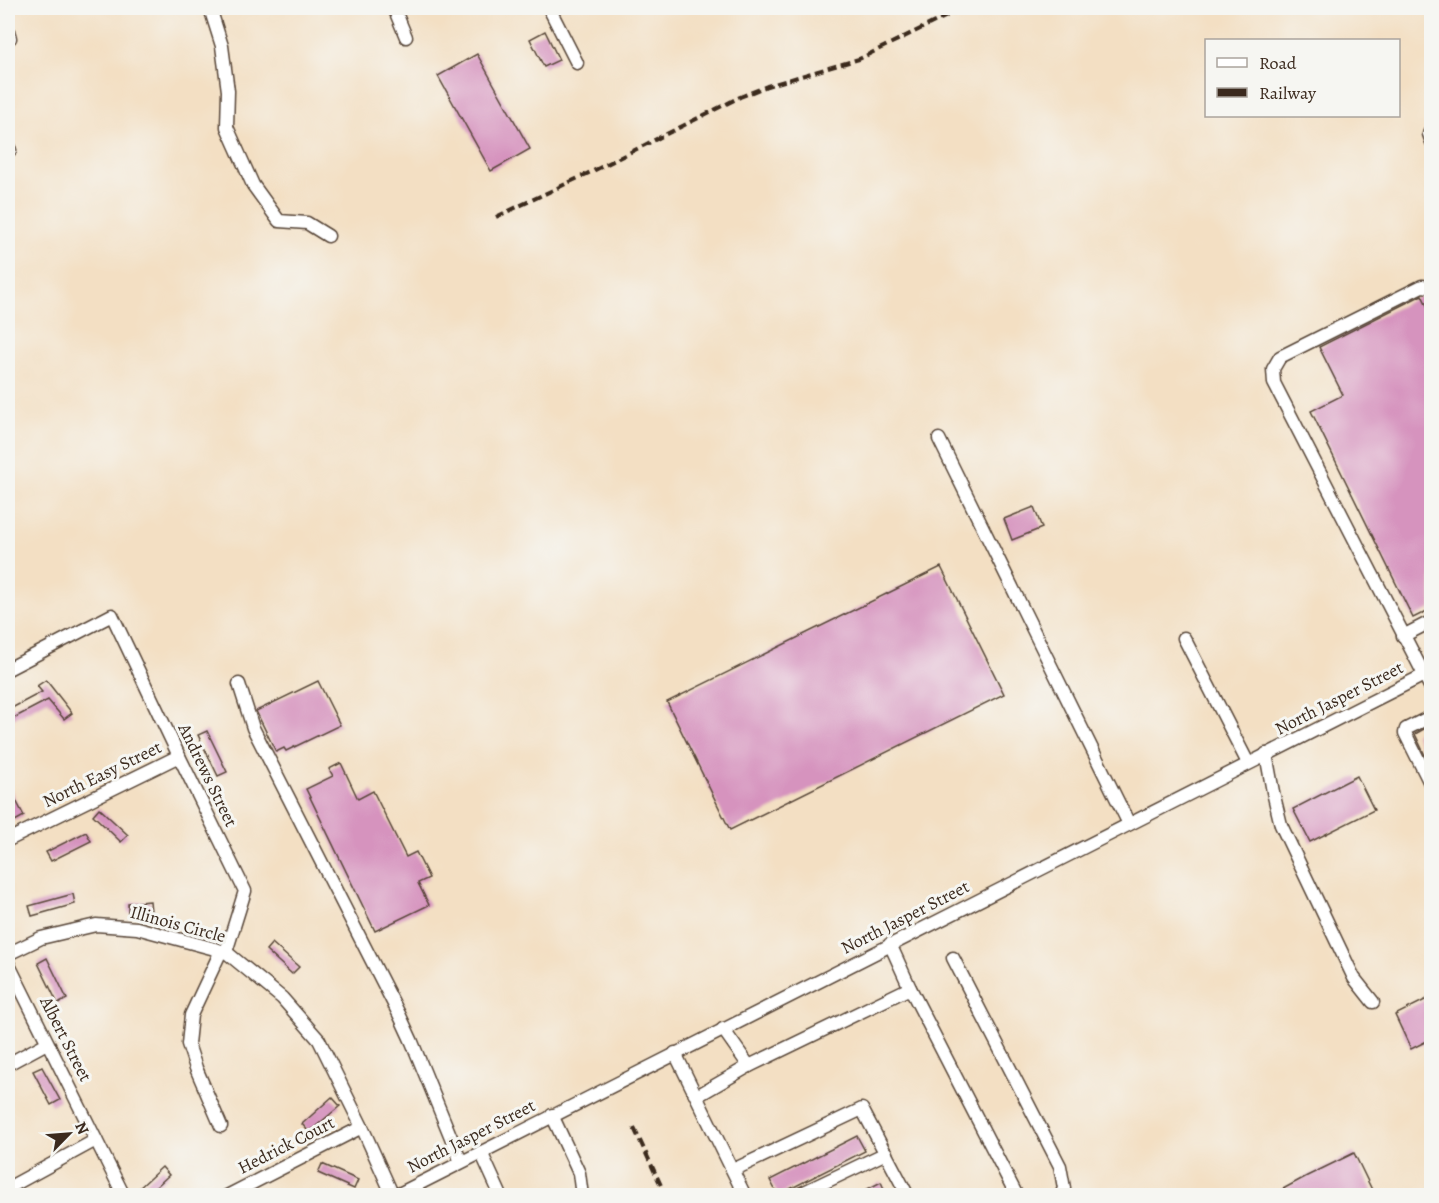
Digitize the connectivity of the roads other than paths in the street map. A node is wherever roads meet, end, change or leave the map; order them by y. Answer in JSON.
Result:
{"nodes":[{"id":1,"x":210,"y":8,"type":"edge"},
{"id":2,"x":394,"y":8,"type":"edge"},
{"id":3,"x":549,"y":8,"type":"edge"},
{"id":4,"x":8,"y":31,"type":"edge"},
{"id":5,"x":406,"y":37,"type":"dead end"},
{"id":6,"x":8,"y":39,"type":"edge"},
{"id":7,"x":577,"y":63,"type":"dead end"},
{"id":8,"x":1431,"y":128,"type":"edge"},
{"id":9,"x":1431,"y":142,"type":"edge"},
{"id":10,"x":8,"y":146,"type":"edge"},
{"id":11,"x":8,"y":151,"type":"edge"},
{"id":12,"x":328,"y":236,"type":"dead end"},
{"id":13,"x":1431,"y":287,"type":"edge"},
{"id":14,"x":939,"y":439,"type":"dead end"},
{"id":15,"x":1431,"y":621,"type":"edge"},
{"id":16,"x":1403,"y":636,"type":"junction"},
{"id":17,"x":1184,"y":638,"type":"dead end"},
{"id":18,"x":8,"y":669,"type":"edge"},
{"id":19,"x":1427,"y":673,"type":"edge"},
{"id":20,"x":238,"y":684,"type":"dead end"},
{"id":21,"x":1431,"y":690,"type":"edge"},
{"id":22,"x":1431,"y":716,"type":"edge"},
{"id":23,"x":1266,"y":754,"type":"junction"},
{"id":24,"x":179,"y":756,"type":"junction"},
{"id":25,"x":1248,"y":763,"type":"junction"},
{"id":26,"x":1431,"y":787,"type":"edge"},
{"id":27,"x":1129,"y":824,"type":"junction"},
{"id":28,"x":8,"y":840,"type":"edge"},
{"id":29,"x":890,"y":944,"type":"junction"},
{"id":30,"x":223,"y":952,"type":"junction"},
{"id":31,"x":8,"y":954,"type":"edge"},
{"id":32,"x":953,"y":958,"type":"dead end"},
{"id":33,"x":8,"y":963,"type":"edge"},
{"id":34,"x":910,"y":988,"type":"junction"},
{"id":35,"x":1373,"y":1002,"type":"dead end"},
{"id":36,"x":723,"y":1029,"type":"junction"},
{"id":37,"x":47,"y":1043,"type":"junction"},
{"id":38,"x":675,"y":1053,"type":"junction"},
{"id":39,"x":8,"y":1064,"type":"edge"},
{"id":40,"x":749,"y":1066,"type":"junction"},
{"id":41,"x":697,"y":1096,"type":"junction"},
{"id":42,"x":552,"y":1115,"type":"junction"},
{"id":43,"x":221,"y":1126,"type":"dead end"},
{"id":44,"x":362,"y":1127,"type":"junction"},
{"id":45,"x":96,"y":1140,"type":"junction"},
{"id":46,"x":481,"y":1152,"type":"junction"},
{"id":47,"x":886,"y":1153,"type":"junction"},
{"id":48,"x":461,"y":1162,"type":"junction"},
{"id":49,"x":733,"y":1170,"type":"junction"},
{"id":50,"x":8,"y":1188,"type":"edge"},
{"id":51,"x":124,"y":1196,"type":"edge"},
{"id":52,"x":227,"y":1196,"type":"edge"},
{"id":53,"x":394,"y":1196,"type":"edge"},
{"id":54,"x":501,"y":1196,"type":"edge"},
{"id":55,"x":582,"y":1196,"type":"edge"},
{"id":56,"x":745,"y":1196,"type":"edge"},
{"id":57,"x":796,"y":1196,"type":"edge"},
{"id":58,"x":908,"y":1196,"type":"edge"},
{"id":59,"x":1017,"y":1196,"type":"edge"},
{"id":60,"x":1061,"y":1196,"type":"edge"}],
"edges":[{"from":1,"to":12,"type":"street"},
{"from":2,"to":5,"type":"street"},
{"from":3,"to":7,"type":"street"},
{"from":4,"to":6,"type":"street"},
{"from":8,"to":9,"type":"street"},
{"from":10,"to":11,"type":"street"},
{"from":13,"to":16,"type":"street"},
{"from":14,"to":27,"type":"street"},
{"from":15,"to":16,"type":"street"},
{"from":16,"to":19,"type":"street"},
{"from":17,"to":25,"type":"street"},
{"from":18,"to":24,"type":"street","name":"Andrews Street"},
{"from":19,"to":21,"type":"street"},
{"from":19,"to":23,"type":"street","name":"North Jasper Street"},
{"from":20,"to":48,"type":"street"},
{"from":22,"to":26,"type":"street"},
{"from":23,"to":25,"type":"street","name":"North Jasper Street"},
{"from":23,"to":35,"type":"street"},
{"from":24,"to":28,"type":"street","name":"North Easy Street"},
{"from":24,"to":30,"type":"street","name":"Andrews Street"},
{"from":25,"to":27,"type":"street","name":"North Jasper Street"},
{"from":27,"to":29,"type":"street","name":"North Jasper Street"},
{"from":29,"to":34,"type":"street"},
{"from":29,"to":36,"type":"street","name":"North Jasper Street"},
{"from":30,"to":31,"type":"street","name":"Illinois Circle"},
{"from":30,"to":43,"type":"street","name":"Andrews Street"},
{"from":30,"to":44,"type":"street","name":"Illinois Circle"},
{"from":32,"to":60,"type":"street"},
{"from":33,"to":37,"type":"street","name":"Albert Street"},
{"from":34,"to":40,"type":"street"},
{"from":34,"to":59,"type":"street"},
{"from":36,"to":38,"type":"street","name":"North Jasper Street"},
{"from":36,"to":40,"type":"street"},
{"from":37,"to":39,"type":"street"},
{"from":37,"to":45,"type":"street","name":"Albert Street"},
{"from":38,"to":41,"type":"street"},
{"from":38,"to":42,"type":"street","name":"North Jasper Street"},
{"from":40,"to":41,"type":"street"},
{"from":41,"to":49,"type":"street"},
{"from":42,"to":46,"type":"street","name":"North Jasper Street"},
{"from":42,"to":55,"type":"street"},
{"from":44,"to":52,"type":"street","name":"Hedrick Court"},
{"from":44,"to":53,"type":"street","name":"Illinois Circle"},
{"from":45,"to":50,"type":"street"},
{"from":45,"to":51,"type":"street","name":"Albert Street"},
{"from":46,"to":48,"type":"street","name":"North Jasper Street"},
{"from":46,"to":54,"type":"street"},
{"from":47,"to":49,"type":"street"},
{"from":47,"to":57,"type":"street"},
{"from":47,"to":58,"type":"street"},
{"from":48,"to":53,"type":"street","name":"North Jasper Street"},
{"from":49,"to":56,"type":"street"}]}
